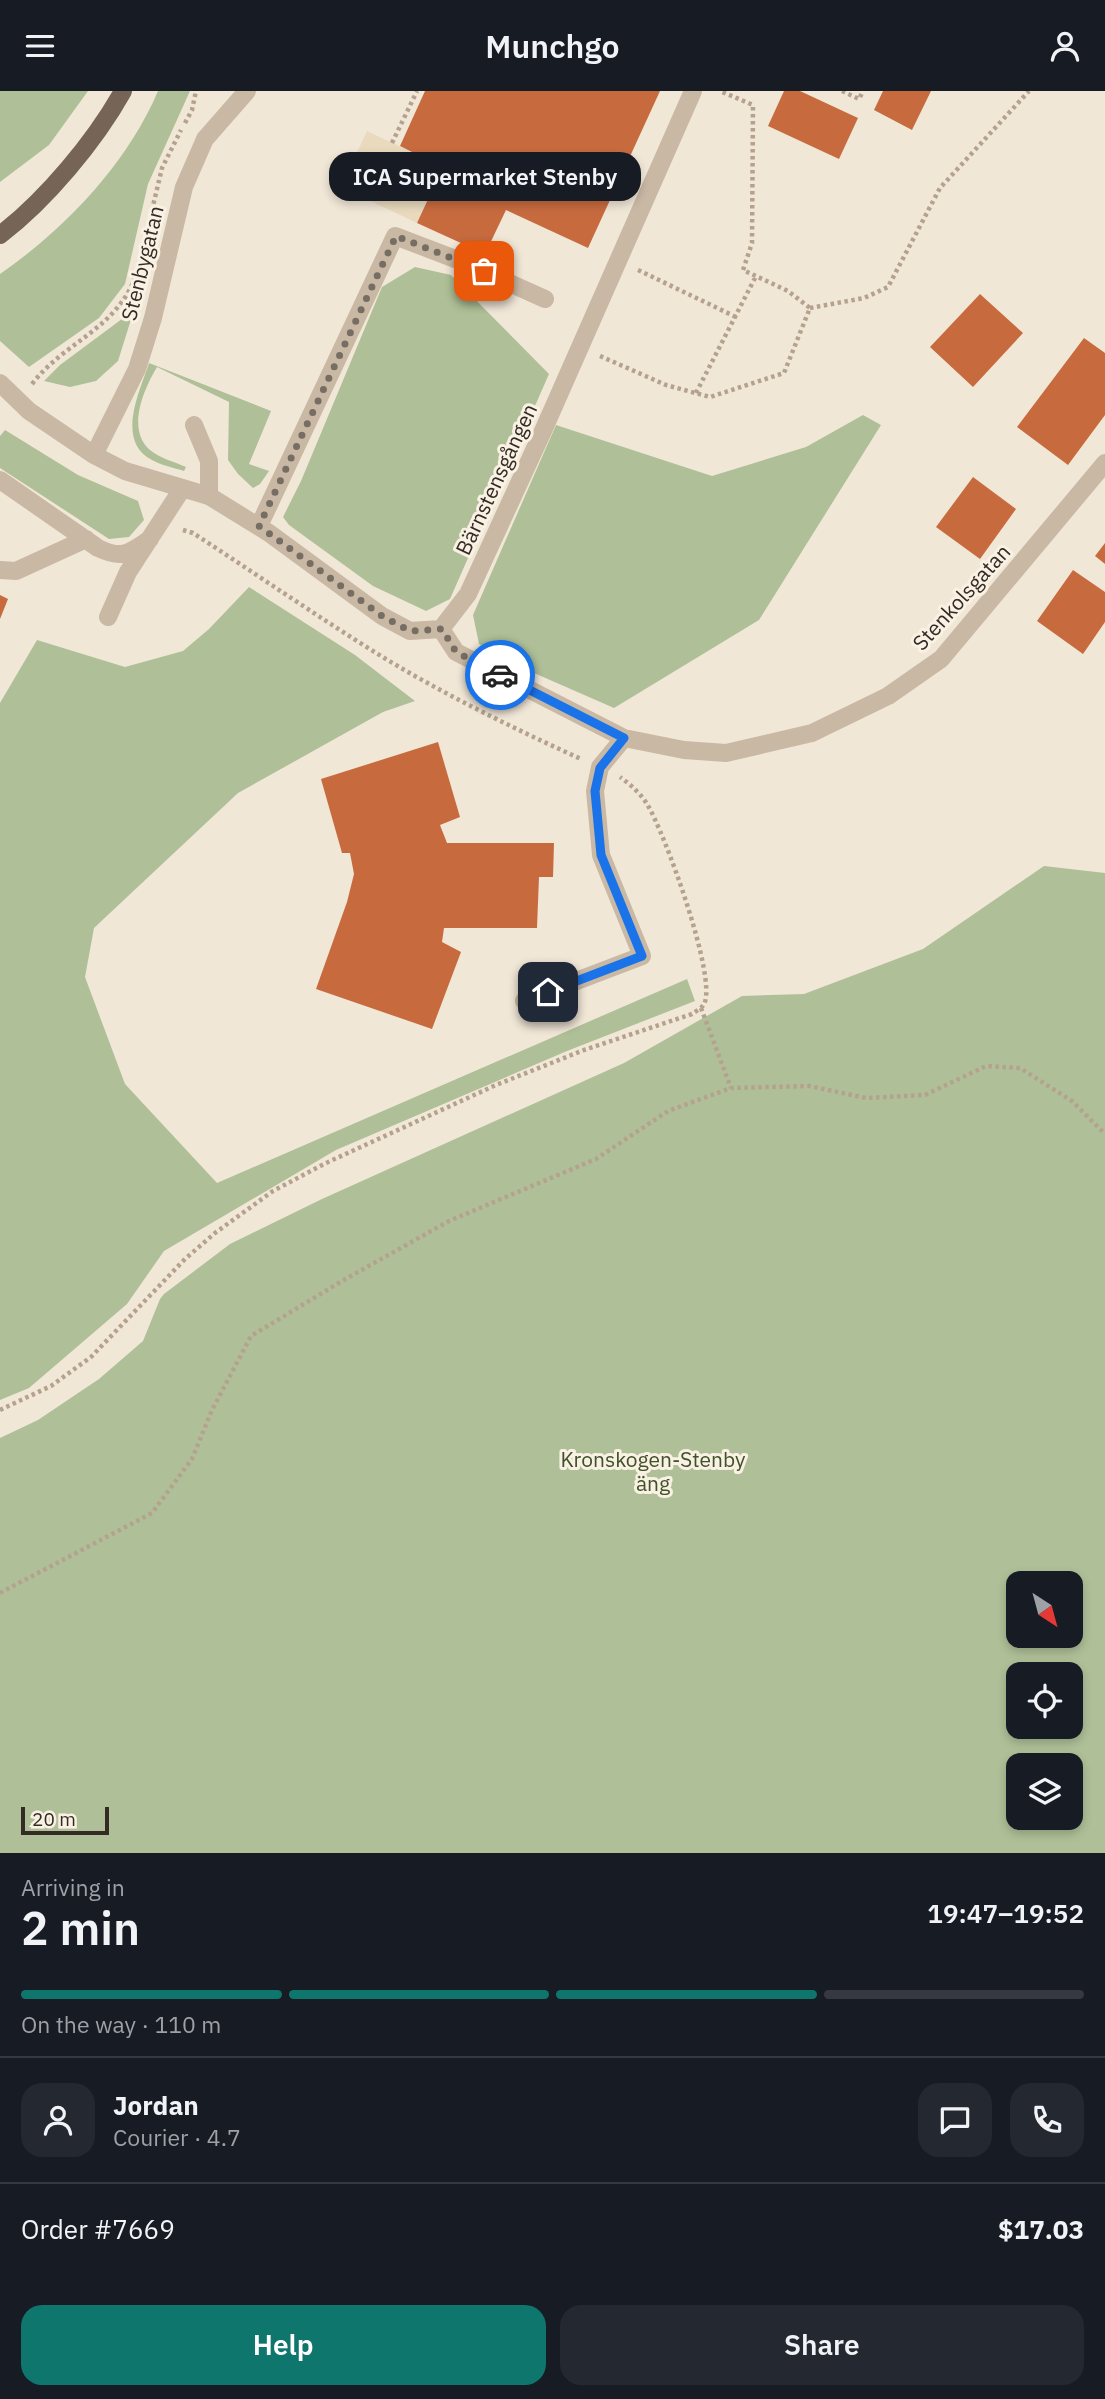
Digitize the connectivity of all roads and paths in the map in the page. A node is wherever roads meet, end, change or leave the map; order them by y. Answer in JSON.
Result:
{"nodes":[{"id":1,"x":123,"y":91,"type":"edge"},
{"id":2,"x":196,"y":91,"type":"edge"},
{"id":3,"x":247,"y":91,"type":"edge"},
{"id":4,"x":417,"y":91,"type":"edge"},
{"id":5,"x":693,"y":91,"type":"edge"},
{"id":6,"x":720,"y":91,"type":"edge"},
{"id":7,"x":842,"y":91,"type":"edge"},
{"id":8,"x":863,"y":91,"type":"edge"},
{"id":9,"x":1029,"y":91,"type":"edge"},
{"id":10,"x":392,"y":143,"type":"dead end"},
{"id":11,"x":0,"y":235,"type":"edge"},
{"id":12,"x":144,"y":243,"type":"dead end"},
{"id":13,"x":618,"y":260,"type":"junction"},
{"id":14,"x":139,"y":267,"type":"dead end"},
{"id":15,"x":756,"y":276,"type":"junction"},
{"id":16,"x":545,"y":299,"type":"dead end"},
{"id":17,"x":810,"y":308,"type":"junction"},
{"id":18,"x":736,"y":317,"type":"junction"},
{"id":19,"x":580,"y":347,"type":"junction"},
{"id":20,"x":0,"y":383,"type":"edge"},
{"id":21,"x":696,"y":393,"type":"junction"},
{"id":22,"x":18,"y":401,"type":"junction"},
{"id":23,"x":194,"y":425,"type":"dead end"},
{"id":24,"x":94,"y":455,"type":"junction"},
{"id":25,"x":1105,"y":463,"type":"edge"},
{"id":26,"x":0,"y":480,"type":"edge"},
{"id":27,"x":182,"y":489,"type":"junction"},
{"id":28,"x":209,"y":496,"type":"junction"},
{"id":29,"x":259,"y":526,"type":"junction"},
{"id":30,"x":86,"y":539,"type":"junction"},
{"id":31,"x":150,"y":539,"type":"junction"},
{"id":32,"x":0,"y":570,"type":"edge"},
{"id":33,"x":108,"y":617,"type":"dead end"},
{"id":34,"x":442,"y":629,"type":"junction"},
{"id":35,"x":624,"y":738,"type":"junction"},
{"id":36,"x":600,"y":768,"type":"junction"},
{"id":37,"x":524,"y":1000,"type":"dead end"},
{"id":38,"x":701,"y":1008,"type":"junction"},
{"id":39,"x":731,"y":1089,"type":"junction"},
{"id":40,"x":1105,"y":1134,"type":"edge"},
{"id":41,"x":0,"y":1410,"type":"edge"},
{"id":42,"x":0,"y":1593,"type":"edge"}],
"edges":[{"from":1,"to":11,"type":"main road"},
{"from":2,"to":12,"type":"path"},
{"from":3,"to":24,"type":"street","name":"Stenbygatan"},
{"from":4,"to":10,"type":"path"},
{"from":5,"to":13,"type":"street","name":"Bärnstensgången"},
{"from":6,"to":15,"type":"path"},
{"from":7,"to":8,"type":"path"},
{"from":9,"to":17,"type":"path"},
{"from":13,"to":18,"type":"path"},
{"from":13,"to":19,"type":"street","name":"Bärnstensgången"},
{"from":14,"to":22,"type":"path"},
{"from":15,"to":17,"type":"path"},
{"from":15,"to":18,"type":"path"},
{"from":16,"to":29,"type":"street"},
{"from":17,"to":21,"type":"path"},
{"from":18,"to":21,"type":"path"},
{"from":19,"to":21,"type":"path"},
{"from":19,"to":34,"type":"street","name":"Bärnstensgången"},
{"from":20,"to":22,"type":"street"},
{"from":22,"to":24,"type":"street"},
{"from":23,"to":28,"type":"street"},
{"from":24,"to":27,"type":"street"},
{"from":25,"to":35,"type":"street","name":"Stenkolsgatan"},
{"from":26,"to":30,"type":"street"},
{"from":27,"to":28,"type":"street"},
{"from":27,"to":31,"type":"street"},
{"from":28,"to":29,"type":"street"},
{"from":29,"to":34,"type":"street"},
{"from":30,"to":31,"type":"street"},
{"from":30,"to":32,"type":"street"},
{"from":31,"to":33,"type":"street"},
{"from":31,"to":36,"type":"path"},
{"from":34,"to":35,"type":"street","name":"Stenkolsgatan"},
{"from":35,"to":36,"type":"street"},
{"from":36,"to":37,"type":"street"},
{"from":36,"to":38,"type":"path"},
{"from":38,"to":39,"type":"path"},
{"from":38,"to":41,"type":"path"},
{"from":39,"to":40,"type":"path"},
{"from":39,"to":42,"type":"path"}]}
